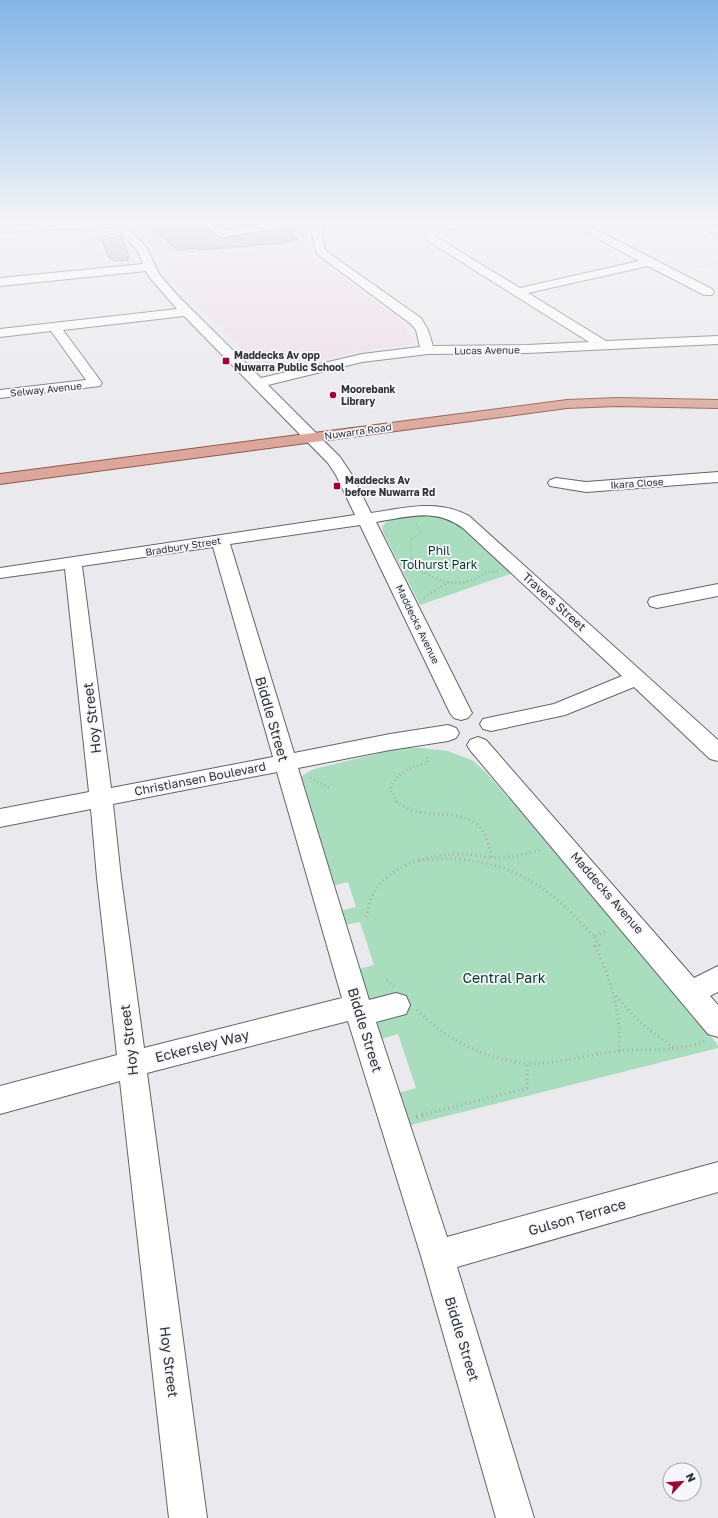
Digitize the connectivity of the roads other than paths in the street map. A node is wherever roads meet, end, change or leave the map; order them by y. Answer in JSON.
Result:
{"nodes":[{"id":1,"x":170,"y":294,"type":"edge"},
{"id":2,"x":379,"y":294,"type":"edge"},
{"id":3,"x":521,"y":294,"type":"edge"},
{"id":4,"x":188,"y":312,"type":"junction"},
{"id":5,"x":54,"y":327,"type":"junction"},
{"id":6,"x":0,"y":333,"type":"edge"},
{"id":7,"x":718,"y":340,"type":"edge"},
{"id":8,"x":602,"y":345,"type":"junction"},
{"id":9,"x":428,"y":350,"type":"junction"},
{"id":10,"x":258,"y":382,"type":"junction"},
{"id":11,"x":0,"y":394,"type":"edge"},
{"id":12,"x":718,"y":404,"type":"edge"},
{"id":13,"x":313,"y":437,"type":"junction"},
{"id":14,"x":718,"y":477,"type":"edge"},
{"id":15,"x":0,"y":479,"type":"edge"},
{"id":16,"x":556,"y":483,"type":"dead end"},
{"id":17,"x":366,"y":519,"type":"junction"},
{"id":18,"x":220,"y":540,"type":"junction"},
{"id":19,"x":73,"y":562,"type":"junction"},
{"id":20,"x":0,"y":573,"type":"edge"},
{"id":21,"x":718,"y":590,"type":"edge"},
{"id":22,"x":657,"y":602,"type":"dead end"},
{"id":23,"x":637,"y":678,"type":"junction"},
{"id":24,"x":461,"y":713,"type":"junction"},
{"id":25,"x":491,"y":724,"type":"junction"},
{"id":26,"x":448,"y":733,"type":"junction"},
{"id":27,"x":478,"y":745,"type":"junction"},
{"id":28,"x":718,"y":752,"type":"edge"},
{"id":29,"x":285,"y":763,"type":"junction"},
{"id":30,"x":101,"y":797,"type":"junction"},
{"id":31,"x":0,"y":818,"type":"edge"},
{"id":32,"x":718,"y":978,"type":"edge"},
{"id":33,"x":692,"y":993,"type":"junction"},
{"id":34,"x":402,"y":1001,"type":"road end"},
{"id":35,"x":359,"y":1010,"type":"junction"},
{"id":36,"x":715,"y":1031,"type":"edge"},
{"id":37,"x":132,"y":1064,"type":"junction"},
{"id":38,"x":0,"y":1100,"type":"edge"},
{"id":39,"x":718,"y":1177,"type":"edge"},
{"id":40,"x":437,"y":1256,"type":"junction"},
{"id":41,"x":188,"y":1518,"type":"edge"},
{"id":42,"x":515,"y":1518,"type":"edge"}],
"edges":[{"from":1,"to":4,"type":"street","name":"Maddecks Avenue"},
{"from":2,"to":9,"type":"street"},
{"from":3,"to":8,"type":"street"},
{"from":4,"to":5,"type":"street"},
{"from":4,"to":10,"type":"street","name":"Maddecks Avenue"},
{"from":5,"to":6,"type":"street"},
{"from":5,"to":11,"type":"street","name":"Selway Avenue"},
{"from":7,"to":8,"type":"street","name":"Lucas Avenue"},
{"from":8,"to":9,"type":"street","name":"Lucas Avenue"},
{"from":9,"to":10,"type":"street","name":"Lucas Avenue"},
{"from":10,"to":13,"type":"street","name":"Maddecks Avenue"},
{"from":12,"to":13,"type":"main road","name":"Nuwarra Road"},
{"from":13,"to":15,"type":"main road","name":"Nuwarra Road"},
{"from":13,"to":17,"type":"street","name":"Maddecks Avenue"},
{"from":14,"to":16,"type":"street","name":"Ikara Close"},
{"from":17,"to":18,"type":"street","name":"Bradbury Street"},
{"from":17,"to":23,"type":"street","name":"Travers Street"},
{"from":17,"to":24,"type":"street","name":"Maddecks Avenue"},
{"from":18,"to":19,"type":"street","name":"Bradbury Street"},
{"from":18,"to":29,"type":"street","name":"Biddle Street"},
{"from":19,"to":20,"type":"street","name":"Bradbury Street"},
{"from":19,"to":30,"type":"street","name":"Hoy Street"},
{"from":21,"to":22,"type":"street"},
{"from":23,"to":25,"type":"street"},
{"from":23,"to":28,"type":"street","name":"Travers Street"},
{"from":24,"to":25,"type":"street"},
{"from":24,"to":26,"type":"street"},
{"from":25,"to":27,"type":"street"},
{"from":26,"to":27,"type":"street"},
{"from":26,"to":29,"type":"street","name":"Christiansen Boulevard"},
{"from":27,"to":33,"type":"street","name":"Maddecks Avenue"},
{"from":29,"to":30,"type":"street","name":"Christiansen Boulevard"},
{"from":29,"to":35,"type":"street","name":"Biddle Street"},
{"from":30,"to":31,"type":"street","name":"Christiansen Boulevard"},
{"from":30,"to":37,"type":"street","name":"Hoy Street"},
{"from":32,"to":33,"type":"street"},
{"from":33,"to":36,"type":"street","name":"Maddecks Avenue"},
{"from":34,"to":35,"type":"street","name":"Eckersley Way"},
{"from":35,"to":37,"type":"street","name":"Eckersley Way"},
{"from":35,"to":40,"type":"street","name":"Biddle Street"},
{"from":37,"to":38,"type":"street","name":"Eckersley Way"},
{"from":37,"to":41,"type":"street","name":"Hoy Street"},
{"from":39,"to":40,"type":"street","name":"Gulson Terrace"},
{"from":40,"to":42,"type":"street","name":"Biddle Street"}]}
